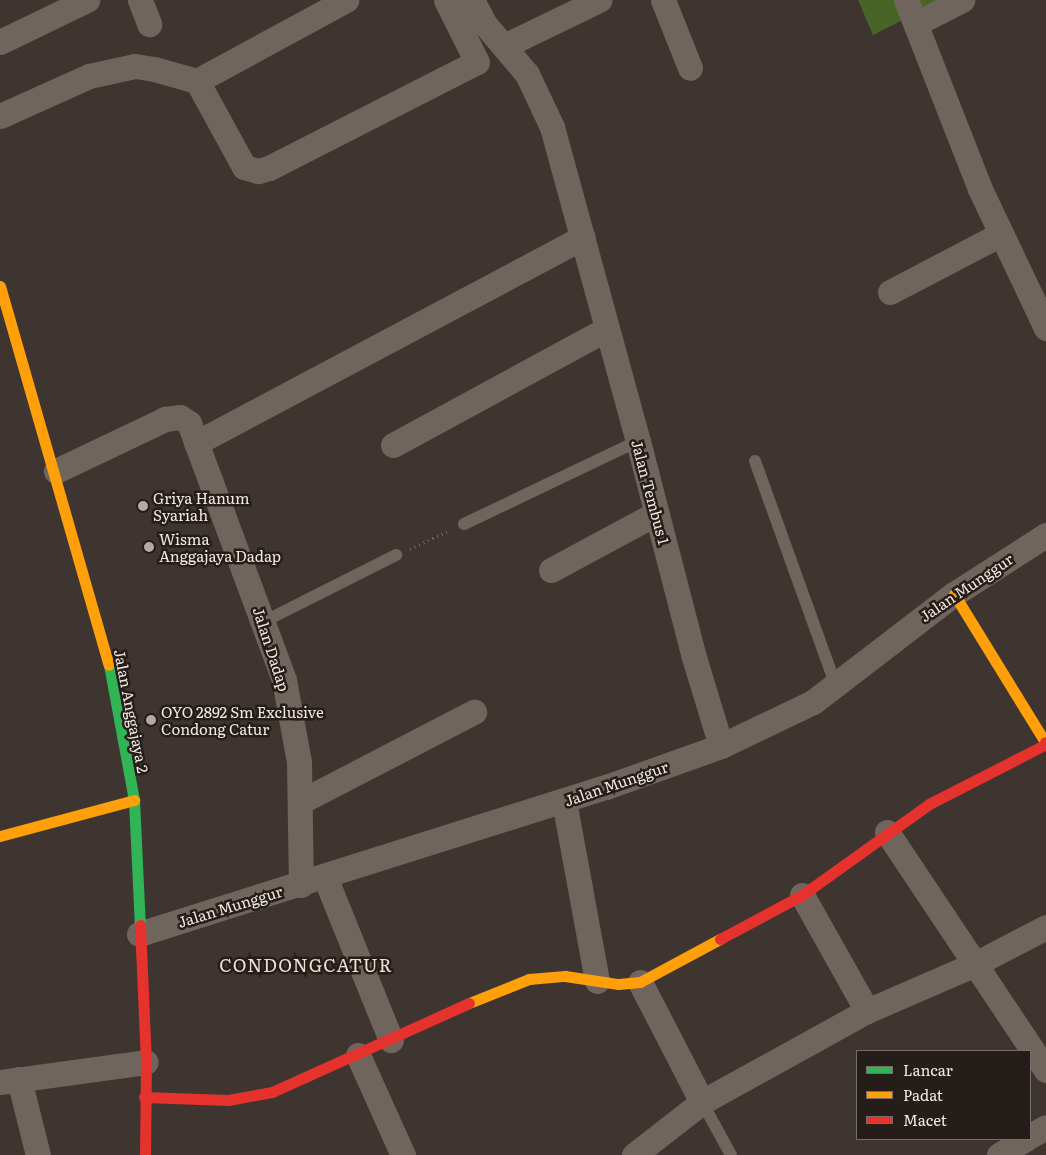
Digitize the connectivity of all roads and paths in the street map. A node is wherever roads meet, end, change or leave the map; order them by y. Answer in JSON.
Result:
{"nodes":[{"id":1,"x":87,"y":0,"type":"edge"},
{"id":2,"x":140,"y":0,"type":"edge"},
{"id":3,"x":346,"y":0,"type":"edge"},
{"id":4,"x":446,"y":0,"type":"edge"},
{"id":5,"x":472,"y":0,"type":"edge"},
{"id":6,"x":599,"y":0,"type":"edge"},
{"id":7,"x":663,"y":0,"type":"edge"},
{"id":8,"x":906,"y":0,"type":"edge"},
{"id":9,"x":962,"y":0,"type":"edge"},
{"id":10,"x":925,"y":19,"type":"dead end"},
{"id":11,"x":149,"y":24,"type":"dead end"},
{"id":12,"x":0,"y":42,"type":"edge"},
{"id":13,"x":504,"y":46,"type":"junction"},
{"id":14,"x":690,"y":68,"type":"dead end"},
{"id":15,"x":197,"y":81,"type":"junction"},
{"id":16,"x":0,"y":116,"type":"edge"},
{"id":17,"x":1001,"y":234,"type":"junction"},
{"id":18,"x":583,"y":237,"type":"junction"},
{"id":19,"x":0,"y":286,"type":"edge"},
{"id":20,"x":890,"y":292,"type":"dead end"},
{"id":21,"x":1046,"y":328,"type":"edge"},
{"id":22,"x":607,"y":329,"type":"junction"},
{"id":23,"x":193,"y":434,"type":"junction"},
{"id":24,"x":638,"y":441,"type":"junction"},
{"id":25,"x":393,"y":445,"type":"dead end"},
{"id":26,"x":755,"y":462,"type":"dead end"},
{"id":27,"x":56,"y":472,"type":"junction"},
{"id":28,"x":657,"y":513,"type":"junction"},
{"id":29,"x":464,"y":524,"type":"joint"},
{"id":30,"x":1046,"y":535,"type":"edge"},
{"id":31,"x":396,"y":556,"type":"joint"},
{"id":32,"x":551,"y":570,"type":"dead end"},
{"id":33,"x":954,"y":594,"type":"junction"},
{"id":34,"x":265,"y":621,"type":"junction"},
{"id":35,"x":836,"y":686,"type":"junction"},
{"id":36,"x":474,"y":712,"type":"dead end"},
{"id":37,"x":720,"y":746,"type":"junction"},
{"id":38,"x":134,"y":800,"type":"junction"},
{"id":39,"x":302,"y":801,"type":"junction"},
{"id":40,"x":564,"y":801,"type":"junction"},
{"id":41,"x":887,"y":832,"type":"junction"},
{"id":42,"x":0,"y":836,"type":"edge"},
{"id":43,"x":325,"y":877,"type":"junction"},
{"id":44,"x":301,"y":885,"type":"junction"},
{"id":45,"x":802,"y":895,"type":"junction"},
{"id":46,"x":1046,"y":926,"type":"edge"},
{"id":47,"x":139,"y":934,"type":"junction"},
{"id":48,"x":975,"y":964,"type":"junction"},
{"id":49,"x":597,"y":981,"type":"junction"},
{"id":50,"x":640,"y":982,"type":"junction"},
{"id":51,"x":867,"y":1011,"type":"junction"},
{"id":52,"x":391,"y":1040,"type":"junction"},
{"id":53,"x":358,"y":1055,"type":"junction"},
{"id":54,"x":146,"y":1062,"type":"junction"},
{"id":55,"x":1046,"y":1070,"type":"edge"},
{"id":56,"x":10,"y":1080,"type":"edge"},
{"id":57,"x":144,"y":1097,"type":"junction"},
{"id":58,"x":702,"y":1102,"type":"junction"},
{"id":59,"x":1046,"y":1127,"type":"edge"},
{"id":60,"x":1031,"y":1137,"type":"edge"},
{"id":61,"x":38,"y":1155,"type":"edge"},
{"id":62,"x":145,"y":1155,"type":"edge"},
{"id":63,"x":403,"y":1155,"type":"edge"},
{"id":64,"x":634,"y":1155,"type":"edge"},
{"id":65,"x":731,"y":1155,"type":"edge"}],
"edges":[{"from":1,"to":12,"type":"street"},
{"from":2,"to":11,"type":"street"},
{"from":3,"to":15,"type":"street"},
{"from":4,"to":15,"type":"street"},
{"from":5,"to":13,"type":"street","name":"Jalan Tembus 1"},
{"from":6,"to":13,"type":"street"},
{"from":7,"to":14,"type":"street"},
{"from":8,"to":17,"type":"street"},
{"from":9,"to":10,"type":"street"},
{"from":13,"to":18,"type":"street","name":"Jalan Tembus 1"},
{"from":15,"to":16,"type":"street"},
{"from":17,"to":20,"type":"street"},
{"from":17,"to":21,"type":"street"},
{"from":18,"to":22,"type":"street","name":"Jalan Tembus 1"},
{"from":18,"to":23,"type":"street"},
{"from":19,"to":27,"type":"street","name":"Jalan Anggajaya 2"},
{"from":22,"to":24,"type":"street","name":"Jalan Tembus 1"},
{"from":22,"to":25,"type":"street"},
{"from":23,"to":27,"type":"street"},
{"from":23,"to":34,"type":"street","name":"Jalan Dadap"},
{"from":24,"to":28,"type":"street","name":"Jalan Tembus 1"},
{"from":24,"to":29,"type":"lane"},
{"from":26,"to":35,"type":"lane"},
{"from":27,"to":38,"type":"street","name":"Jalan Anggajaya 2"},
{"from":28,"to":32,"type":"street"},
{"from":28,"to":37,"type":"street","name":"Jalan Tembus 1"},
{"from":29,"to":31,"type":"path"},
{"from":30,"to":33,"type":"street","name":"Jalan Munggur"},
{"from":31,"to":34,"type":"lane"},
{"from":33,"to":35,"type":"street","name":"Jalan Munggur"},
{"from":33,"to":41,"type":"street"},
{"from":34,"to":39,"type":"street","name":"Jalan Dadap"},
{"from":35,"to":37,"type":"street","name":"Jalan Munggur"},
{"from":36,"to":39,"type":"street"},
{"from":37,"to":40,"type":"street","name":"Jalan Munggur"},
{"from":38,"to":42,"type":"street"},
{"from":38,"to":47,"type":"street","name":"Jalan Anggajaya 2"},
{"from":39,"to":44,"type":"street","name":"Jalan Dadap"},
{"from":40,"to":43,"type":"street","name":"Jalan Munggur"},
{"from":40,"to":49,"type":"street"},
{"from":41,"to":45,"type":"street"},
{"from":41,"to":48,"type":"street"},
{"from":43,"to":44,"type":"street","name":"Jalan Munggur"},
{"from":43,"to":52,"type":"street"},
{"from":44,"to":47,"type":"street","name":"Jalan Munggur"},
{"from":45,"to":50,"type":"street"},
{"from":45,"to":51,"type":"street"},
{"from":46,"to":48,"type":"street"},
{"from":47,"to":54,"type":"street","name":"Jalan Anggajaya 2"},
{"from":48,"to":51,"type":"street"},
{"from":48,"to":55,"type":"street"},
{"from":49,"to":50,"type":"street"},
{"from":49,"to":52,"type":"street"},
{"from":50,"to":58,"type":"street"},
{"from":51,"to":58,"type":"street"},
{"from":52,"to":53,"type":"street"},
{"from":53,"to":57,"type":"street"},
{"from":53,"to":63,"type":"street"},
{"from":54,"to":56,"type":"street"},
{"from":54,"to":57,"type":"street","name":"Jalan Anggajaya 2"},
{"from":56,"to":61,"type":"street"},
{"from":57,"to":62,"type":"street","name":"Jalan Anggajaya 2"},
{"from":58,"to":64,"type":"street"},
{"from":58,"to":65,"type":"lane"},
{"from":59,"to":60,"type":"street"}]}
